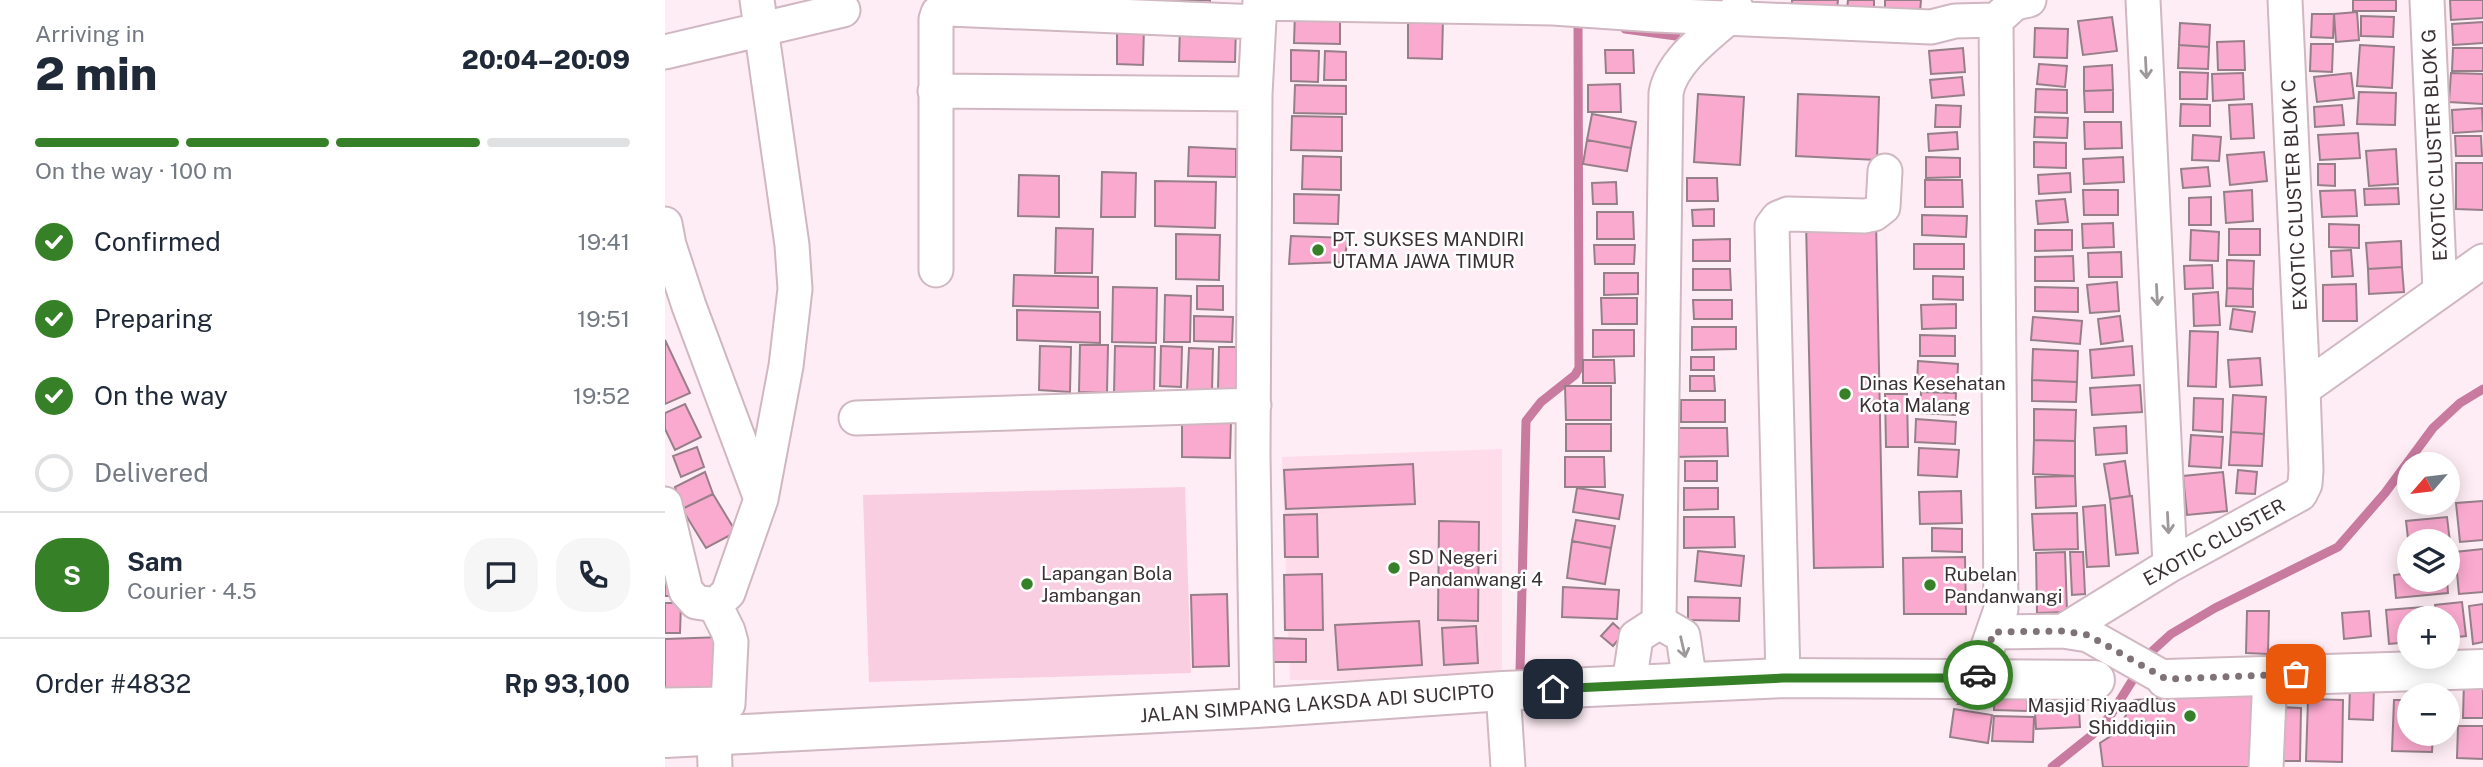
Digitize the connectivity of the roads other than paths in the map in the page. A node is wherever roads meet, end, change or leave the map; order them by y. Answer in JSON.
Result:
{"nodes":[{"id":1,"x":2143,"y":0,"type":"edge"},
{"id":2,"x":2285,"y":0,"type":"edge"},
{"id":3,"x":2427,"y":0,"type":"edge"},
{"id":4,"x":1413,"y":3,"type":"edge"},
{"id":5,"x":2013,"y":6,"type":"edge"},
{"id":6,"x":1260,"y":8,"type":"edge"},
{"id":7,"x":1739,"y":9,"type":"edge"},
{"id":8,"x":843,"y":10,"type":"dead end"},
{"id":9,"x":759,"y":15,"type":"edge"},
{"id":10,"x":665,"y":52,"type":"edge"},
{"id":11,"x":935,"y":92,"type":"junction"},
{"id":12,"x":1255,"y":94,"type":"junction"},
{"id":13,"x":1885,"y":171,"type":"dead end"},
{"id":14,"x":665,"y":224,"type":"edge"},
{"id":15,"x":2483,"y":261,"type":"edge"},
{"id":16,"x":936,"y":270,"type":"dead end"},
{"id":17,"x":2440,"y":291,"type":"junction"},
{"id":18,"x":2303,"y":389,"type":"junction"},
{"id":19,"x":1254,"y":405,"type":"junction"},
{"id":20,"x":856,"y":418,"type":"dead end"},
{"id":21,"x":761,"y":499,"type":"junction"},
{"id":22,"x":665,"y":504,"type":"edge"},
{"id":23,"x":2170,"y":565,"type":"junction"},
{"id":24,"x":715,"y":605,"type":"junction"},
{"id":25,"x":1659,"y":622,"type":"junction"},
{"id":26,"x":1994,"y":632,"type":"junction"},
{"id":27,"x":2075,"y":633,"type":"junction"},
{"id":28,"x":2483,"y":669,"type":"edge"},
{"id":29,"x":2270,"y":675,"type":"junction"},
{"id":30,"x":1783,"y":678,"type":"junction"},
{"id":31,"x":1977,"y":678,"type":"junction"},
{"id":32,"x":2166,"y":679,"type":"joint"},
{"id":33,"x":2079,"y":681,"type":"joint"},
{"id":34,"x":1690,"y":683,"type":"junction"},
{"id":35,"x":1629,"y":684,"type":"junction"},
{"id":36,"x":1503,"y":691,"type":"junction"},
{"id":37,"x":665,"y":705,"type":"edge"},
{"id":38,"x":1257,"y":708,"type":"junction"},
{"id":39,"x":721,"y":735,"type":"edge"},
{"id":40,"x":665,"y":738,"type":"edge"},
{"id":41,"x":1509,"y":767,"type":"edge"},
{"id":42,"x":2266,"y":767,"type":"edge"}],
"edges":[{"from":1,"to":23,"type":"street","one_way":true},
{"from":2,"to":18,"type":"street","name":"EXOTIC CLUSTER BLOK C"},
{"from":3,"to":17,"type":"street","name":"EXOTIC CLUSTER BLOK G"},
{"from":4,"to":6,"type":"street"},
{"from":4,"to":7,"type":"street"},
{"from":5,"to":7,"type":"street"},
{"from":5,"to":26,"type":"street"},
{"from":6,"to":11,"type":"street"},
{"from":6,"to":12,"type":"street"},
{"from":7,"to":25,"type":"street"},
{"from":8,"to":9,"type":"street"},
{"from":9,"to":10,"type":"street"},
{"from":9,"to":21,"type":"street"},
{"from":11,"to":12,"type":"street"},
{"from":11,"to":16,"type":"street"},
{"from":12,"to":19,"type":"street"},
{"from":13,"to":30,"type":"street"},
{"from":14,"to":21,"type":"street"},
{"from":15,"to":17,"type":"street"},
{"from":17,"to":18,"type":"street"},
{"from":18,"to":23,"type":"street","name":"EXOTIC CLUSTER"},
{"from":19,"to":20,"type":"street"},
{"from":19,"to":38,"type":"street"},
{"from":21,"to":24,"type":"street"},
{"from":22,"to":24,"type":"street"},
{"from":23,"to":27,"type":"street","name":"EXOTIC CLUSTER"},
{"from":24,"to":39,"type":"street"},
{"from":25,"to":34,"type":"street","one_way":true},
{"from":25,"to":35,"type":"street"},
{"from":26,"to":27,"type":"street"},
{"from":26,"to":31,"type":"street"},
{"from":27,"to":32,"type":"street"},
{"from":27,"to":33,"type":"street"},
{"from":28,"to":29,"type":"street"},
{"from":29,"to":32,"type":"street"},
{"from":29,"to":42,"type":"street"},
{"from":30,"to":31,"type":"street","name":"JALAN SIMPANG LAKSDA ADI SUCIPTO"},
{"from":30,"to":34,"type":"street","name":"JALAN SIMPANG LAKSDA ADI SUCIPTO"},
{"from":31,"to":33,"type":"street","name":"JALAN SIMPANG LAKSDA ADI SUCIPTO"},
{"from":34,"to":35,"type":"street","name":"JALAN SIMPANG LAKSDA ADI SUCIPTO"},
{"from":35,"to":36,"type":"street","name":"JALAN SIMPANG LAKSDA ADI SUCIPTO"},
{"from":36,"to":38,"type":"street","name":"JALAN SIMPANG LAKSDA ADI SUCIPTO"},
{"from":36,"to":41,"type":"street"},
{"from":37,"to":39,"type":"street"},
{"from":38,"to":39,"type":"street","name":"JALAN SIMPANG LAKSDA ADI SUCIPTO"},
{"from":39,"to":40,"type":"street","name":"JALAN SIMPANG LAKSDA ADI SUCIPTO"}]}
